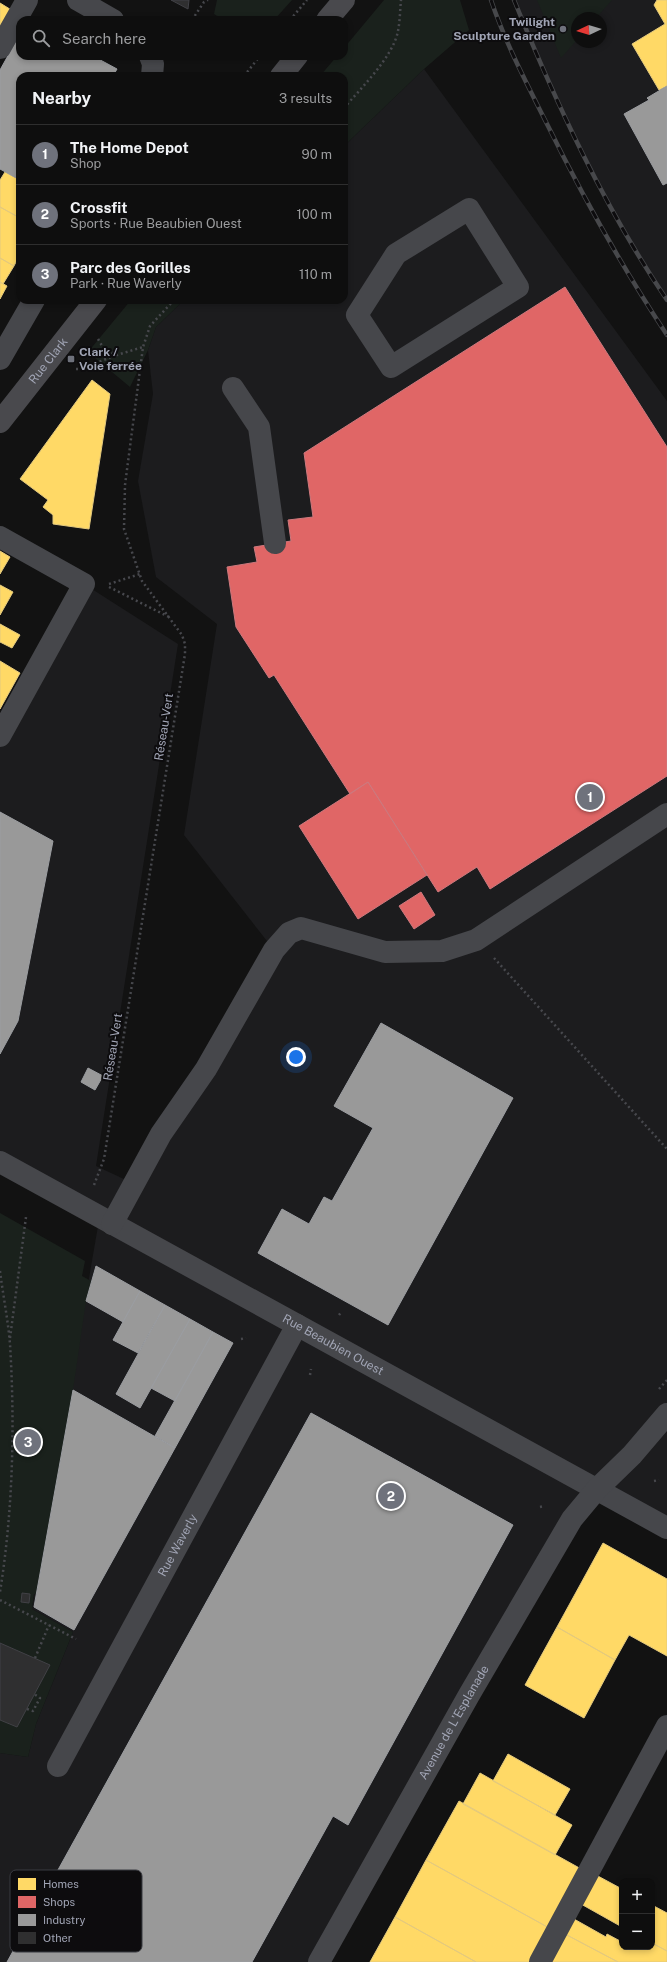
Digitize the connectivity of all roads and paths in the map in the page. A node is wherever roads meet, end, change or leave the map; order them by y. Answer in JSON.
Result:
{"nodes":[{"id":1,"x":27,"y":0,"type":"edge"},
{"id":2,"x":78,"y":0,"type":"edge"},
{"id":3,"x":208,"y":0,"type":"edge"},
{"id":4,"x":307,"y":0,"type":"edge"},
{"id":5,"x":344,"y":0,"type":"edge"},
{"id":6,"x":401,"y":0,"type":"edge"},
{"id":7,"x":18,"y":16,"type":"edge"},
{"id":8,"x":106,"y":16,"type":"edge"},
{"id":9,"x":195,"y":16,"type":"edge"},
{"id":10,"x":293,"y":16,"type":"edge"},
{"id":11,"x":330,"y":16,"type":"edge"},
{"id":12,"x":16,"y":20,"type":"edge"},
{"id":13,"x":0,"y":48,"type":"edge"},
{"id":14,"x":257,"y":60,"type":"edge"},
{"id":15,"x":294,"y":60,"type":"edge"},
{"id":16,"x":247,"y":72,"type":"edge"},
{"id":17,"x":284,"y":72,"type":"edge"},
{"id":18,"x":348,"y":103,"type":"edge"},
{"id":19,"x":32,"y":304,"type":"edge"},
{"id":20,"x":93,"y":304,"type":"edge"},
{"id":21,"x":170,"y":304,"type":"edge"},
{"id":22,"x":357,"y":315,"type":"joint"},
{"id":23,"x":96,"y":335,"type":"dead end"},
{"id":24,"x":143,"y":347,"type":"junction"},
{"id":25,"x":117,"y":355,"type":"junction"},
{"id":26,"x":0,"y":359,"type":"edge"},
{"id":27,"x":69,"y":369,"type":"dead end"},
{"id":28,"x":233,"y":388,"type":"dead end"},
{"id":29,"x":0,"y":422,"type":"edge"},
{"id":30,"x":0,"y":537,"type":"edge"},
{"id":31,"x":276,"y":543,"type":"dead end"},
{"id":32,"x":140,"y":574,"type":"junction"},
{"id":33,"x":170,"y":617,"type":"junction"},
{"id":34,"x":0,"y":736,"type":"edge"},
{"id":35,"x":667,"y":814,"type":"edge"},
{"id":36,"x":491,"y":954,"type":"dead end"},
{"id":37,"x":667,"y":1149,"type":"edge"},
{"id":38,"x":0,"y":1162,"type":"edge"},
{"id":39,"x":96,"y":1180,"type":"dead end"},
{"id":40,"x":26,"y":1217,"type":"dead end"},
{"id":41,"x":112,"y":1224,"type":"junction"},
{"id":42,"x":0,"y":1271,"type":"edge"},
{"id":43,"x":342,"y":1311,"type":"dead end"},
{"id":44,"x":339,"y":1315,"type":"dead end"},
{"id":45,"x":297,"y":1325,"type":"junction"},
{"id":46,"x":246,"y":1338,"type":"dead end"},
{"id":47,"x":241,"y":1339,"type":"dead end"},
{"id":48,"x":10,"y":1342,"type":"junction"},
{"id":49,"x":310,"y":1370,"type":"dead end"},
{"id":50,"x":310,"y":1375,"type":"dead end"},
{"id":51,"x":667,"y":1414,"type":"edge"},
{"id":52,"x":659,"y":1480,"type":"dead end"},
{"id":53,"x":654,"y":1481,"type":"dead end"},
{"id":54,"x":597,"y":1489,"type":"junction"},
{"id":55,"x":544,"y":1506,"type":"dead end"},
{"id":56,"x":540,"y":1507,"type":"dead end"},
{"id":57,"x":667,"y":1528,"type":"edge"},
{"id":58,"x":0,"y":1592,"type":"edge"},
{"id":59,"x":0,"y":1600,"type":"edge"},
{"id":60,"x":49,"y":1625,"type":"junction"},
{"id":61,"x":76,"y":1639,"type":"dead end"},
{"id":62,"x":35,"y":1658,"type":"dead end"},
{"id":63,"x":34,"y":1694,"type":"dead end"},
{"id":64,"x":27,"y":1709,"type":"dead end"},
{"id":65,"x":667,"y":1726,"type":"edge"},
{"id":66,"x":58,"y":1766,"type":"dead end"},
{"id":67,"x":319,"y":1962,"type":"edge"},
{"id":68,"x":540,"y":1962,"type":"edge"}],
"edges":[{"from":1,"to":7,"type":"street"},
{"from":2,"to":8,"type":"street"},
{"from":3,"to":9,"type":"path"},
{"from":4,"to":10,"type":"path"},
{"from":5,"to":11,"type":"main road"},
{"from":6,"to":18,"type":"path"},
{"from":12,"to":13,"type":"street"},
{"from":14,"to":16,"type":"path"},
{"from":15,"to":17,"type":"main road"},
{"from":19,"to":26,"type":"street"},
{"from":20,"to":29,"type":"main road","name":"Rue Clark"},
{"from":21,"to":24,"type":"path","name":"Réseau-Vert"},
{"from":22,"to":22,"type":"street"},
{"from":23,"to":25,"type":"path"},
{"from":24,"to":25,"type":"path"},
{"from":24,"to":32,"type":"path","name":"Réseau-Vert"},
{"from":25,"to":27,"type":"path"},
{"from":28,"to":31,"type":"street"},
{"from":30,"to":34,"type":"street"},
{"from":32,"to":33,"type":"path","name":"Réseau-Vert"},
{"from":32,"to":33,"type":"path"},
{"from":33,"to":39,"type":"path","name":"Réseau-Vert"},
{"from":35,"to":41,"type":"street"},
{"from":36,"to":37,"type":"path"},
{"from":38,"to":41,"type":"street","name":"Rue Beaubien Ouest"},
{"from":40,"to":48,"type":"path"},
{"from":41,"to":45,"type":"street","name":"Rue Beaubien Ouest"},
{"from":42,"to":48,"type":"path"},
{"from":43,"to":44,"type":"path"},
{"from":45,"to":54,"type":"street","name":"Rue Beaubien Ouest"},
{"from":45,"to":66,"type":"street","name":"Rue Waverly"},
{"from":46,"to":47,"type":"path"},
{"from":48,"to":58,"type":"path"},
{"from":49,"to":50,"type":"path"},
{"from":51,"to":54,"type":"street","name":"Avenue de L'Esplanade"},
{"from":52,"to":53,"type":"path"},
{"from":54,"to":57,"type":"street","name":"Rue Beaubien Ouest"},
{"from":54,"to":67,"type":"street","name":"Avenue de L'Esplanade"},
{"from":55,"to":56,"type":"path"},
{"from":59,"to":60,"type":"path"},
{"from":60,"to":61,"type":"path"},
{"from":60,"to":62,"type":"path"},
{"from":63,"to":64,"type":"path"},
{"from":65,"to":68,"type":"street"}]}
